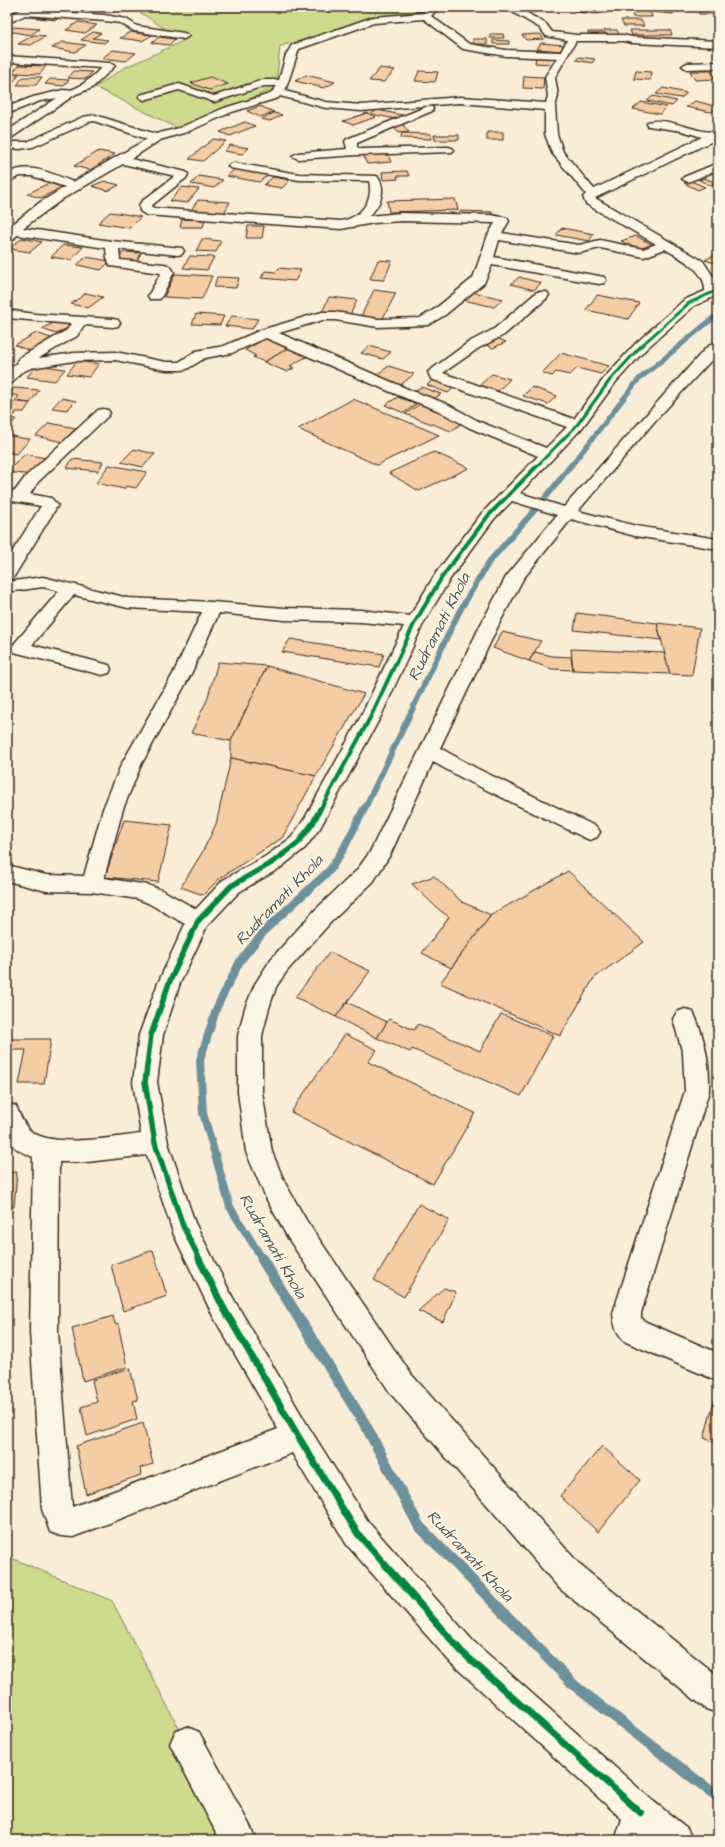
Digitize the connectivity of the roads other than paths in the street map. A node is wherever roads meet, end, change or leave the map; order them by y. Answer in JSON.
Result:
{"nodes":[{"id":1,"x":434,"y":7,"type":"edge"},
{"id":2,"x":551,"y":7,"type":"edge"},
{"id":3,"x":574,"y":7,"type":"edge"},
{"id":4,"x":516,"y":8,"type":"edge"},
{"id":5,"x":29,"y":9,"type":"edge"},
{"id":6,"x":608,"y":9,"type":"dead end"},
{"id":7,"x":426,"y":16,"type":"junction"},
{"id":8,"x":7,"y":21,"type":"edge"},
{"id":9,"x":184,"y":36,"type":"dead end"},
{"id":10,"x":577,"y":38,"type":"junction"},
{"id":11,"x":718,"y":44,"type":"edge"},
{"id":12,"x":564,"y":54,"type":"junction"},
{"id":13,"x":7,"y":59,"type":"edge"},
{"id":14,"x":718,"y":64,"type":"edge"},
{"id":15,"x":687,"y":66,"type":"dead end"},
{"id":16,"x":281,"y":88,"type":"junction"},
{"id":17,"x":72,"y":92,"type":"junction"},
{"id":18,"x":132,"y":92,"type":"dead end"},
{"id":19,"x":144,"y":97,"type":"junction"},
{"id":20,"x":446,"y":101,"type":"junction"},
{"id":21,"x":159,"y":104,"type":"dead end"},
{"id":22,"x":550,"y":107,"type":"junction"},
{"id":23,"x":7,"y":111,"type":"edge"},
{"id":24,"x":652,"y":124,"type":"dead end"},
{"id":25,"x":7,"y":136,"type":"edge"},
{"id":26,"x":156,"y":138,"type":"junction"},
{"id":27,"x":714,"y":138,"type":"edge"},
{"id":28,"x":7,"y":145,"type":"edge"},
{"id":29,"x":448,"y":150,"type":"dead end"},
{"id":30,"x":357,"y":152,"type":"junction"},
{"id":31,"x":298,"y":156,"type":"dead end"},
{"id":32,"x":121,"y":160,"type":"junction"},
{"id":33,"x":234,"y":166,"type":"dead end"},
{"id":34,"x":718,"y":166,"type":"edge"},
{"id":35,"x":7,"y":179,"type":"edge"},
{"id":36,"x":688,"y":179,"type":"dead end"},
{"id":37,"x":74,"y":186,"type":"junction"},
{"id":38,"x":592,"y":194,"type":"junction"},
{"id":39,"x":342,"y":225,"type":"junction"},
{"id":40,"x":9,"y":235,"type":"edge"},
{"id":41,"x":494,"y":235,"type":"junction"},
{"id":42,"x":666,"y":244,"type":"junction"},
{"id":43,"x":111,"y":245,"type":"junction"},
{"id":44,"x":178,"y":251,"type":"dead end"},
{"id":45,"x":487,"y":260,"type":"junction"},
{"id":46,"x":599,"y":280,"type":"dead end"},
{"id":47,"x":715,"y":290,"type":"edge"},
{"id":48,"x":542,"y":295,"type":"dead end"},
{"id":49,"x":155,"y":296,"type":"dead end"},
{"id":50,"x":7,"y":314,"type":"edge"},
{"id":51,"x":80,"y":321,"type":"junction"},
{"id":52,"x":113,"y":323,"type":"dead end"},
{"id":53,"x":266,"y":333,"type":"junction"},
{"id":54,"x":718,"y":346,"type":"edge"},
{"id":55,"x":11,"y":375,"type":"edge"},
{"id":56,"x":104,"y":413,"type":"dead end"},
{"id":57,"x":577,"y":425,"type":"junction"},
{"id":58,"x":548,"y":454,"type":"junction"},
{"id":59,"x":13,"y":495,"type":"edge"},
{"id":60,"x":516,"y":496,"type":"junction"},
{"id":61,"x":560,"y":511,"type":"junction"},
{"id":62,"x":718,"y":544,"type":"edge"},
{"id":63,"x":7,"y":574,"type":"edge"},
{"id":64,"x":7,"y":587,"type":"edge"},
{"id":65,"x":71,"y":588,"type":"junction"},
{"id":66,"x":213,"y":607,"type":"junction"},
{"id":67,"x":416,"y":622,"type":"junction"},
{"id":68,"x":102,"y":669,"type":"dead end"},
{"id":69,"x":430,"y":751,"type":"junction"},
{"id":70,"x":590,"y":832,"type":"dead end"},
{"id":71,"x":7,"y":873,"type":"edge"},
{"id":72,"x":92,"y":884,"type":"junction"},
{"id":73,"x":198,"y":921,"type":"junction"},
{"id":74,"x":685,"y":1019,"type":"dead end"},
{"id":75,"x":7,"y":1114,"type":"edge"},
{"id":76,"x":155,"y":1143,"type":"junction"},
{"id":77,"x":46,"y":1150,"type":"junction"},
{"id":78,"x":718,"y":1367,"type":"edge"},
{"id":79,"x":298,"y":1436,"type":"junction"},
{"id":80,"x":718,"y":1697,"type":"edge"},
{"id":81,"x":187,"y":1744,"type":"dead end"},
{"id":82,"x":637,"y":1826,"type":"edge"},
{"id":83,"x":239,"y":1840,"type":"edge"},
{"id":84,"x":675,"y":1840,"type":"edge"}],
"edges":[{"from":1,"to":7,"type":"street"},
{"from":2,"to":4,"type":"street"},
{"from":3,"to":6,"type":"street"},
{"from":4,"to":10,"type":"street"},
{"from":5,"to":8,"type":"street"},
{"from":5,"to":9,"type":"street"},
{"from":7,"to":12,"type":"street"},
{"from":7,"to":16,"type":"street"},
{"from":10,"to":11,"type":"street"},
{"from":10,"to":12,"type":"street"},
{"from":12,"to":22,"type":"street"},
{"from":13,"to":17,"type":"street"},
{"from":14,"to":15,"type":"street"},
{"from":16,"to":19,"type":"street"},
{"from":16,"to":20,"type":"street"},
{"from":16,"to":26,"type":"street"},
{"from":17,"to":23,"type":"street"},
{"from":17,"to":25,"type":"street"},
{"from":18,"to":19,"type":"street"},
{"from":19,"to":21,"type":"street"},
{"from":20,"to":22,"type":"street"},
{"from":20,"to":30,"type":"street"},
{"from":22,"to":38,"type":"street"},
{"from":24,"to":27,"type":"street"},
{"from":26,"to":28,"type":"street"},
{"from":26,"to":32,"type":"street"},
{"from":27,"to":38,"type":"street"},
{"from":29,"to":30,"type":"street"},
{"from":30,"to":31,"type":"street"},
{"from":32,"to":37,"type":"street"},
{"from":32,"to":39,"type":"street"},
{"from":33,"to":39,"type":"street"},
{"from":34,"to":36,"type":"street"},
{"from":35,"to":37,"type":"street"},
{"from":37,"to":40,"type":"street"},
{"from":38,"to":42,"type":"street"},
{"from":39,"to":41,"type":"street"},
{"from":40,"to":43,"type":"street"},
{"from":41,"to":42,"type":"street"},
{"from":41,"to":45,"type":"street"},
{"from":42,"to":47,"type":"street"},
{"from":43,"to":44,"type":"street"},
{"from":43,"to":49,"type":"street"},
{"from":45,"to":46,"type":"street"},
{"from":45,"to":53,"type":"street"},
{"from":47,"to":57,"type":"street"},
{"from":48,"to":57,"type":"street"},
{"from":50,"to":51,"type":"street"},
{"from":51,"to":52,"type":"street"},
{"from":51,"to":55,"type":"street"},
{"from":53,"to":55,"type":"street"},
{"from":53,"to":58,"type":"street"},
{"from":54,"to":61,"type":"street"},
{"from":56,"to":59,"type":"street"},
{"from":57,"to":58,"type":"street"},
{"from":58,"to":60,"type":"street"},
{"from":59,"to":63,"type":"street"},
{"from":60,"to":61,"type":"street"},
{"from":60,"to":67,"type":"street"},
{"from":61,"to":62,"type":"street"},
{"from":61,"to":69,"type":"street"},
{"from":64,"to":65,"type":"street"},
{"from":65,"to":66,"type":"street"},
{"from":65,"to":68,"type":"street"},
{"from":66,"to":67,"type":"street"},
{"from":66,"to":72,"type":"street"},
{"from":67,"to":73,"type":"street"},
{"from":69,"to":70,"type":"street"},
{"from":69,"to":80,"type":"street"},
{"from":71,"to":72,"type":"street"},
{"from":72,"to":73,"type":"street"},
{"from":73,"to":76,"type":"street"},
{"from":74,"to":78,"type":"street"},
{"from":75,"to":77,"type":"street"},
{"from":76,"to":77,"type":"street"},
{"from":76,"to":79,"type":"street"},
{"from":77,"to":79,"type":"street"},
{"from":79,"to":82,"type":"street"},
{"from":81,"to":83,"type":"street"},
{"from":82,"to":84,"type":"street"}]}
